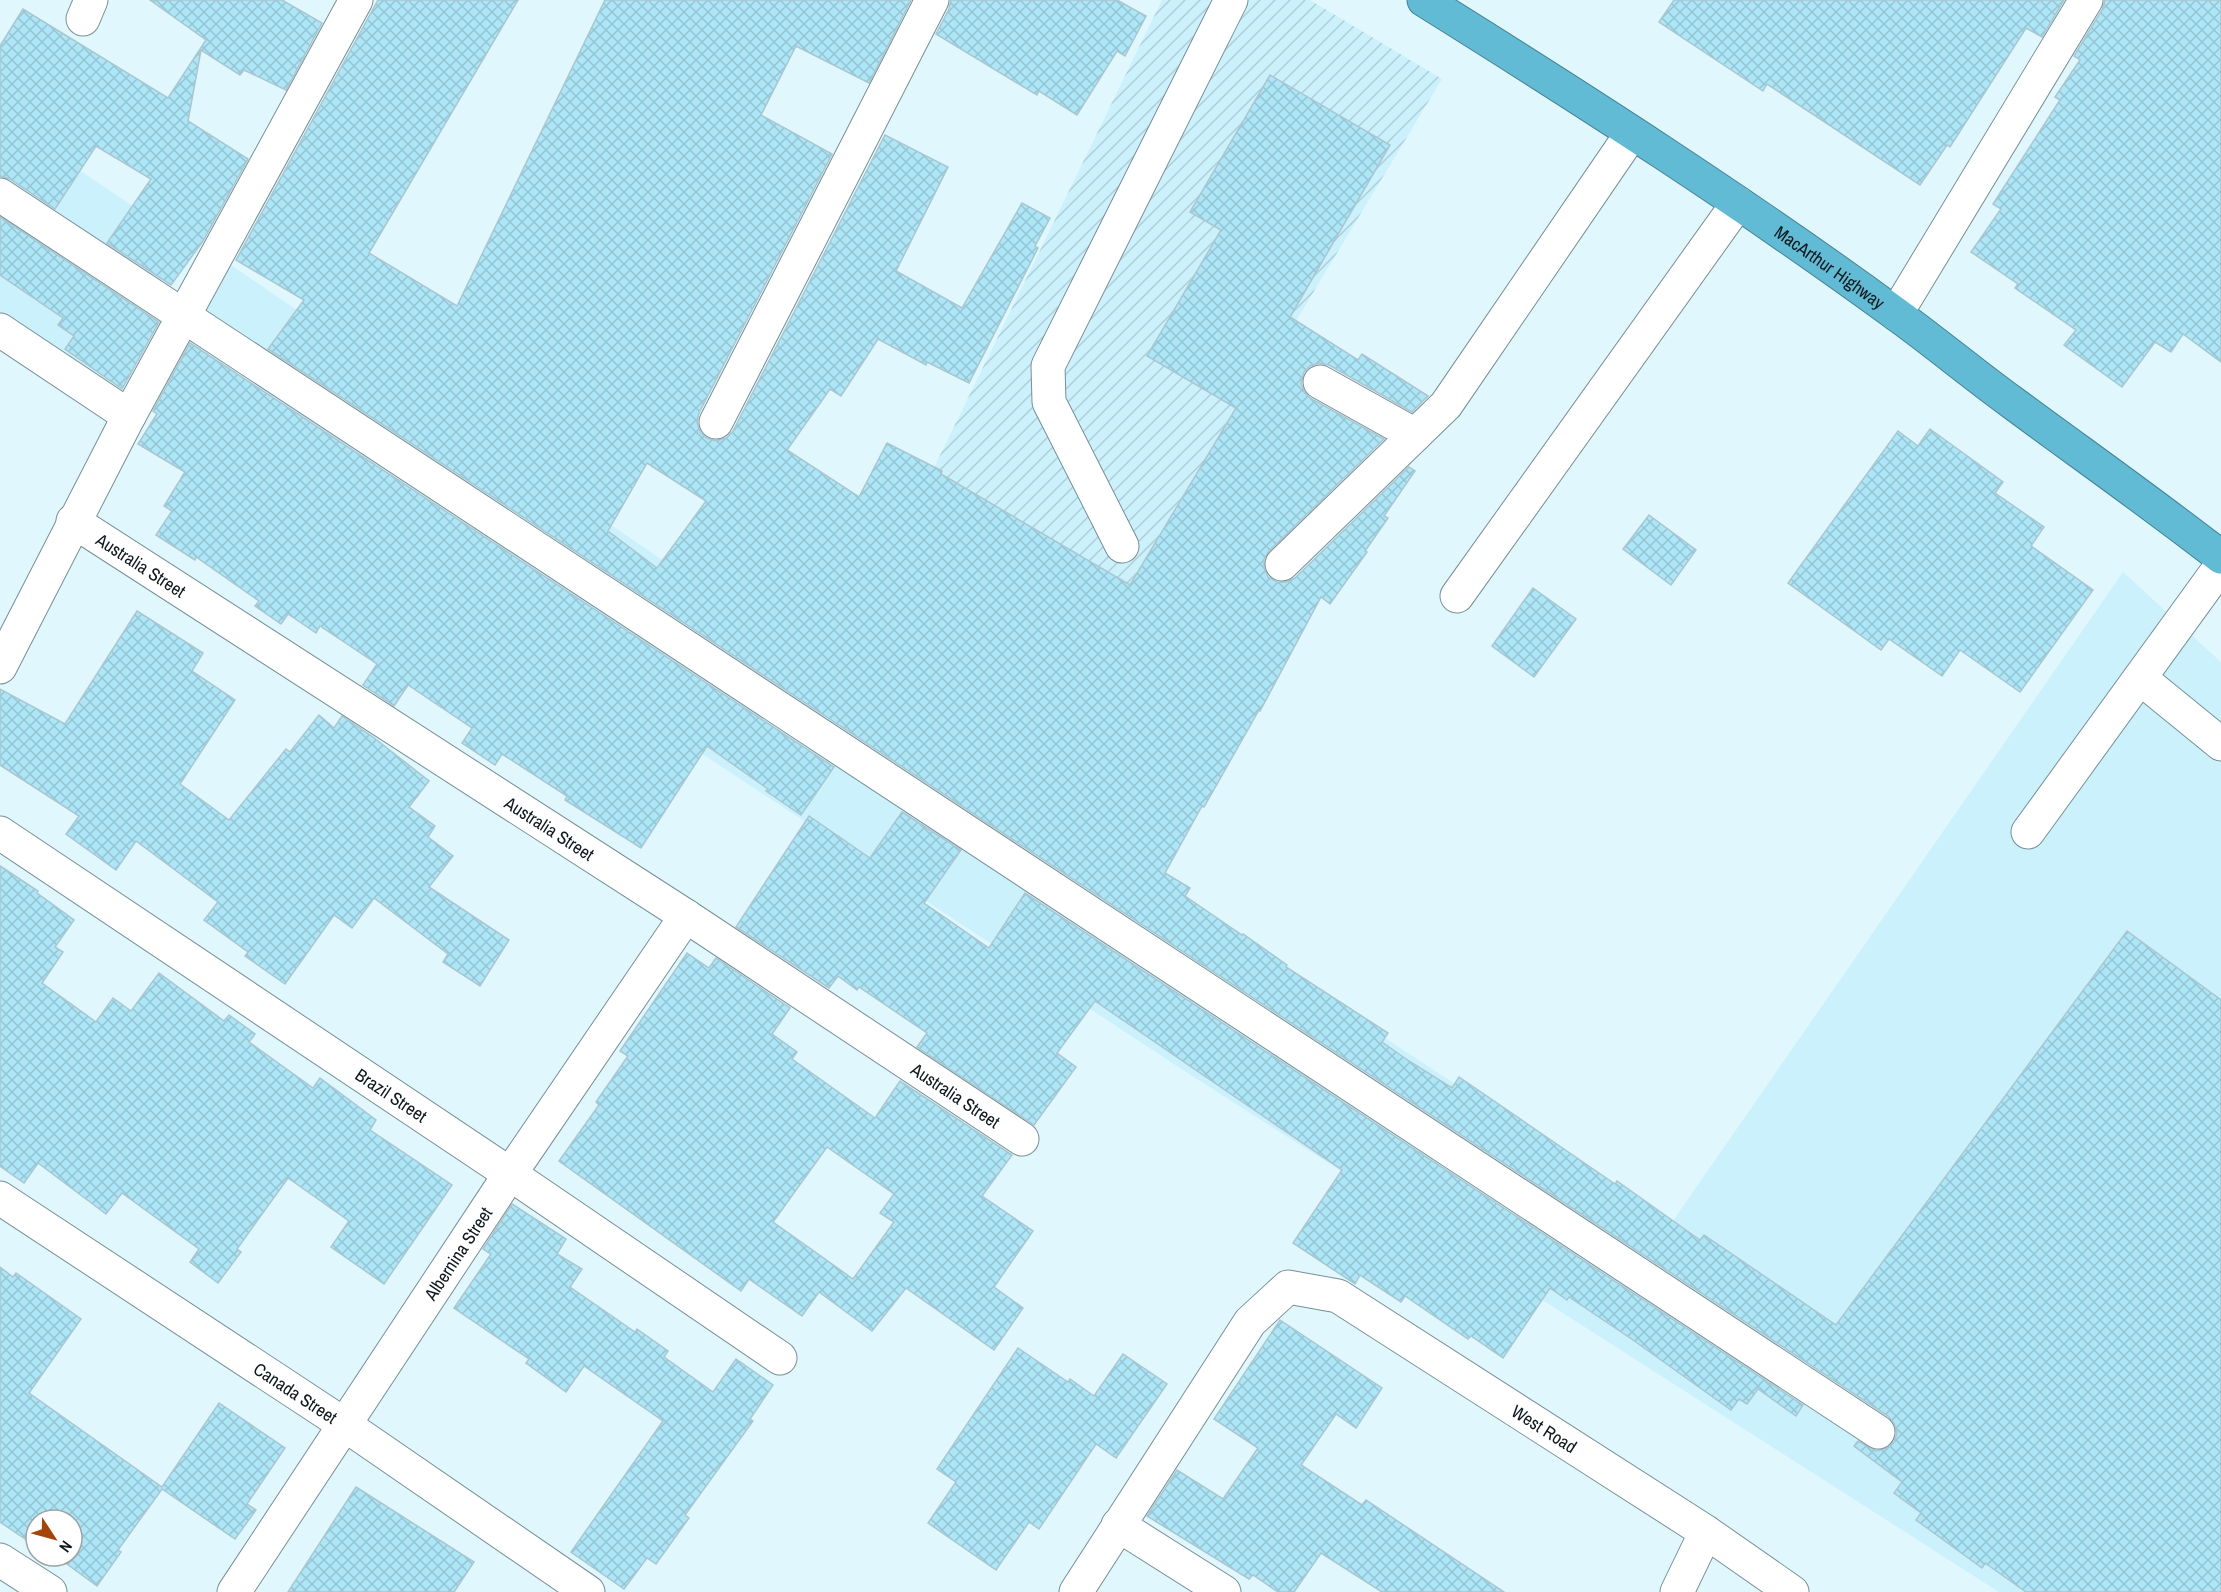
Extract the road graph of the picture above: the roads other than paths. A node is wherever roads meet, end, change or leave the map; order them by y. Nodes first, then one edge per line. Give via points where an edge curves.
1 (356, 0) edge
2 (932, 0) edge
3 (1231, 0) edge
4 (1424, 0) edge
5 (2086, 0) edge
6 (1632, 133) junction
7 (0, 195) edge
8 (1738, 203) junction
9 (1896, 314) junction
10 (184, 316) junction
11 (0, 330) edge
12 (1320, 382) dead end
13 (129, 416) junction
14 (716, 422) dead end
15 (1415, 435) junction
16 (73, 521) junction
17 (1122, 546) dead end
18 (2221, 557) edge
19 (1282, 564) dead end
20 (2221, 566) edge
21 (1457, 596) dead end
22 (0, 668) edge
23 (2140, 678) junction
24 (2221, 744) edge
25 (2028, 832) dead end
26 (0, 833) edge
27 (686, 916) junction
28 (1022, 1139) dead end
29 (510, 1174) junction
30 (0, 1198) edge
31 (780, 1358) dead end
32 (345, 1425) junction
33 (1878, 1432) dead end
34 (1118, 1525) junction
35 (1706, 1532) junction
36 (0, 1560) edge
37 (50, 1592) edge
38 (234, 1592) edge
39 (588, 1592) edge
40 (1076, 1592) edge
41 (1224, 1592) edge
42 (1677, 1592) edge
43 (1792, 1592) edge

1 - 10 street
2 - 14 street
3 - 17 street via 1048,366 1049,402
4 - 6 highway, MacArthur Highway
5 - 9 street
6 - 8 highway, MacArthur Highway
6 - 15 street via 1446,405
7 - 10 street
8 - 9 highway, MacArthur Highway
8 - 21 street
9 - 18 highway, MacArthur Highway
10 - 13 street
10 - 33 street
11 - 13 street
12 - 15 street
13 - 16 street
15 - 19 street
16 - 22 street
16 - 27 street, Australia Street
20 - 23 street
23 - 24 street
23 - 25 street
26 - 29 street, Brazil Street
27 - 28 street, Australia Street
27 - 29 street, Albernina Street
29 - 31 street, Brazil Street
29 - 32 street, Albernina Street
30 - 32 street, Canada Street
32 - 38 street, Albernina Street
32 - 39 street, Canada Street
34 - 35 street, West Road via 1250,1322 1288,1287 1338,1296
34 - 40 street
34 - 41 street
35 - 42 street
35 - 43 street, West Road
36 - 37 street

